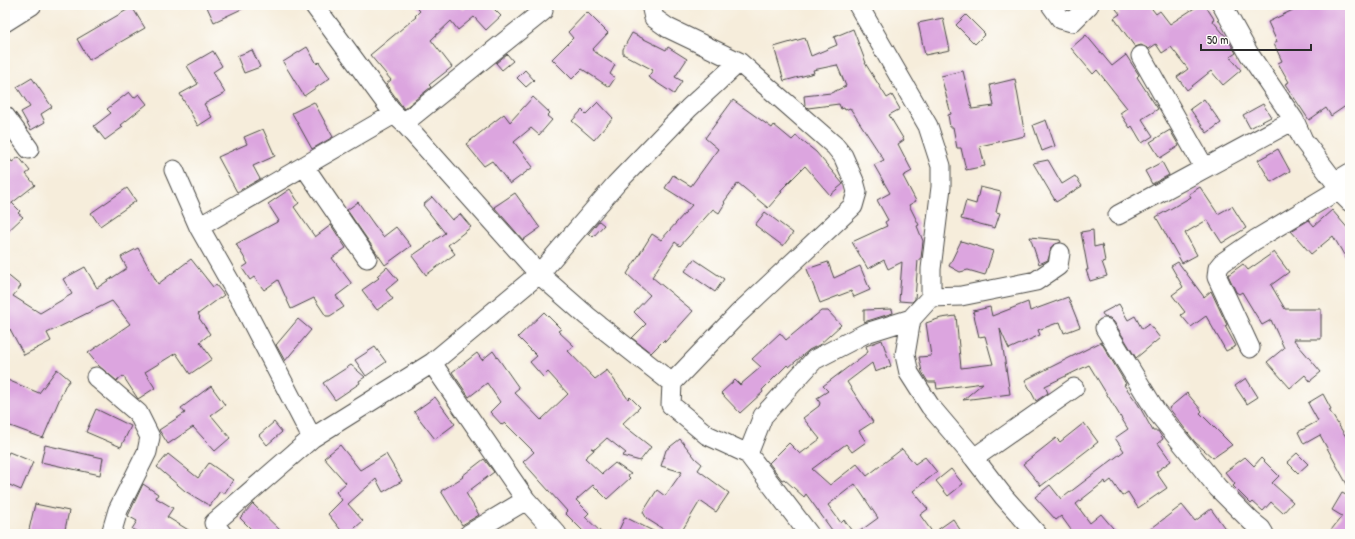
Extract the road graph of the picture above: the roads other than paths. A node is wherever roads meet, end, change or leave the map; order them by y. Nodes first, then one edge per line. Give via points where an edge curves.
1 (32, 5) edge
2 (314, 5) edge
3 (651, 5) edge
4 (858, 5) edge
5 (1051, 5) edge
6 (1089, 5) edge
7 (1222, 5) edge
8 (543, 11) dead end
9 (5, 22) edge
10 (1141, 56) dead end
11 (739, 62) junction
12 (5, 116) edge
13 (399, 119) junction
14 (1294, 120) junction
15 (29, 149) dead end
16 (304, 166) junction
17 (1204, 167) junction
18 (174, 170) dead end
19 (1343, 187) edge
20 (1118, 215) dead end
21 (199, 227) junction
22 (1060, 253) dead end
23 (368, 258) dead end
24 (539, 274) junction
25 (931, 297) junction
26 (911, 319) junction
27 (1105, 328) dead end
28 (1250, 348) dead end
29 (432, 363) junction
30 (96, 378) dead end
31 (672, 383) junction
32 (1074, 388) dead end
33 (312, 438) junction
34 (748, 454) junction
35 (974, 458) junction
36 (526, 500) junction
37 (111, 534) edge
38 (222, 534) edge
39 (469, 534) edge
40 (558, 534) edge
41 (809, 534) edge
42 (1037, 534) edge
43 (1264, 534) edge

1 - 9 street
2 - 13 street
3 - 11 street via 654,18 668,28
4 - 25 street via 928,126 941,166 942,187 931,269
5 - 6 street via 1061,19 1072,22
7 - 14 street via 1248,54
8 - 13 street
10 - 17 street
11 - 24 street via 647,151
11 - 31 street via 835,146 849,167 857,192 853,206 738,314
12 - 15 street
13 - 16 street
13 - 24 street
14 - 17 street
14 - 19 street via 1303,140
16 - 21 street
16 - 23 street
17 - 20 street
18 - 21 street
19 - 28 street via 1255,240 1218,268 1217,277
21 - 33 street via 241,301
22 - 25 street via 1058,266 1036,281 961,296
24 - 29 street
24 - 31 street via 587,316
25 - 26 street
26 - 34 street via 866,333 814,360 763,416
26 - 35 street via 905,355 909,373 930,406
27 - 43 street via 1156,411 1218,488
29 - 33 street
29 - 36 street
30 - 37 street via 138,413 150,437 147,452 118,510
31 - 34 street via 671,405 707,435
32 - 35 street
33 - 38 street via 214,523
34 - 41 street
35 - 42 street
36 - 39 street
36 - 40 street

